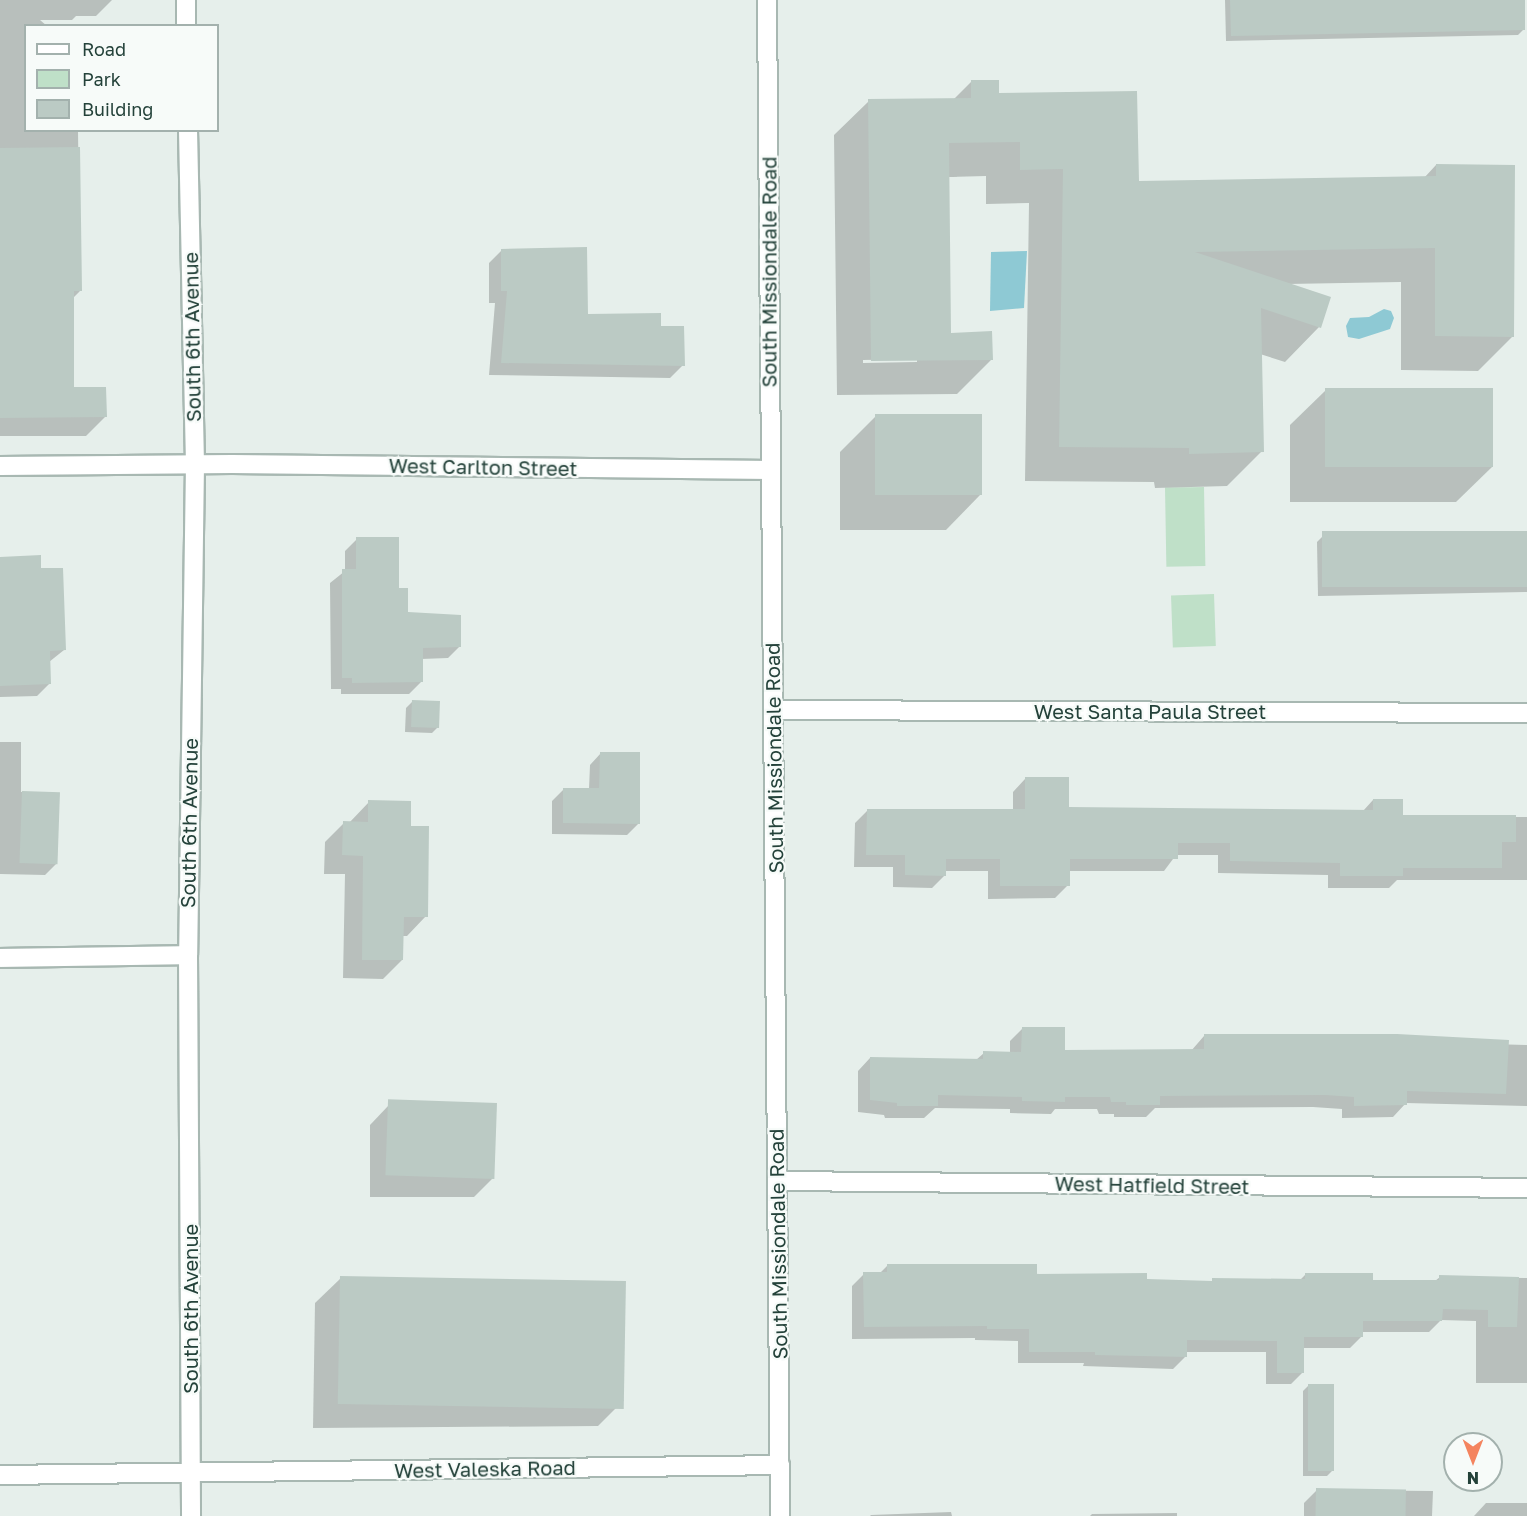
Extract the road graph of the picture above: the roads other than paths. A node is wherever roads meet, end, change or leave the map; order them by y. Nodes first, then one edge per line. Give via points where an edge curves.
1 (186, 0) edge
2 (766, 0) edge
3 (186, 24) edge
4 (188, 132) edge
5 (195, 464) junction
6 (0, 465) edge
7 (771, 470) junction
8 (773, 710) junction
9 (1527, 712) edge
10 (188, 955) junction
11 (0, 958) edge
12 (777, 1181) junction
13 (1527, 1188) edge
14 (780, 1465) junction
15 (191, 1473) junction
16 (0, 1475) edge
17 (191, 1516) edge
18 (780, 1516) edge

1 - 3 street
2 - 7 street, South Missiondale Road
4 - 5 street, South 6th Avenue
5 - 6 street, West Carlton Street
5 - 7 street, West Carlton Street
5 - 10 street, South 6th Avenue
7 - 8 street, South Missiondale Road
8 - 9 street, West Santa Paula Street
8 - 12 street, South Missiondale Road
10 - 11 street
10 - 15 street, South 6th Avenue
12 - 13 street, West Hatfield Street
12 - 14 street, South Missiondale Road
14 - 15 street, West Valeska Road
14 - 18 street, South Missiondale Road
15 - 16 street, West Valeska Road
15 - 17 street, South 6th Avenue

